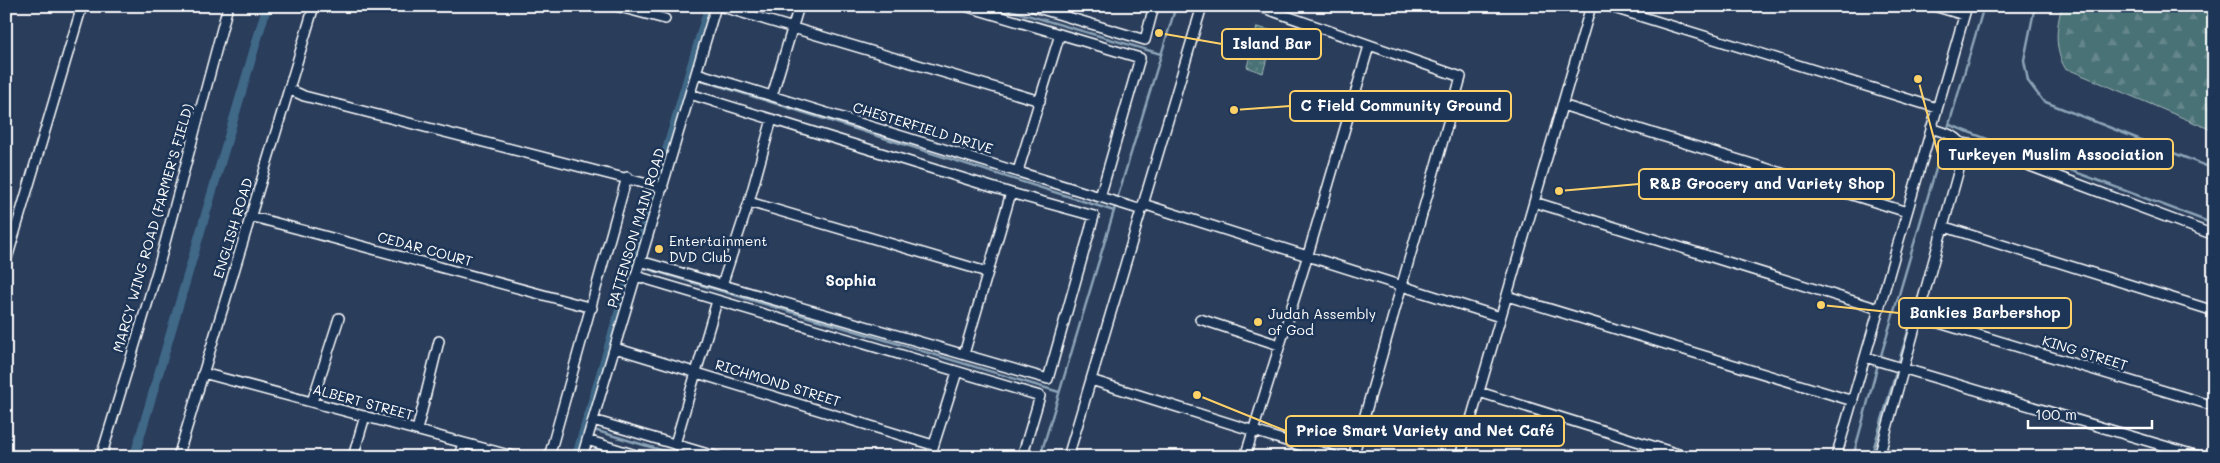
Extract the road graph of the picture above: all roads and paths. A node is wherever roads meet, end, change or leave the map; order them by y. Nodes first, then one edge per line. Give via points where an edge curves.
1 (82, 6) edge
2 (228, 6) edge
3 (314, 6) edge
4 (616, 6) edge
5 (717, 6) edge
6 (799, 6) edge
7 (965, 6) edge
8 (1031, 6) edge
9 (1154, 6) edge
10 (1202, 6) edge
11 (1258, 6) edge
12 (1591, 6) edge
13 (1607, 6) edge
14 (1934, 6) edge
15 (1058, 10) edge
16 (1965, 11) edge
17 (665, 19) dead end
18 (792, 28) junction
19 (1060, 34) junction
20 (1368, 46) junction
21 (697, 72) junction
22 (289, 90) junction
23 (690, 94) junction
24 (772, 96) junction
25 (1040, 101) junction
26 (1562, 105) junction
27 (1937, 108) junction
28 (772, 119) junction
29 (1931, 128) junction
30 (1962, 143) junction
31 (1018, 171) junction
32 (627, 177) junction
33 (660, 187) junction
34 (1011, 193) junction
35 (1100, 197) junction
36 (749, 202) junction
37 (1534, 202) junction
38 (1142, 207) junction
39 (1907, 212) junction
40 (250, 216) junction
41 (1945, 227) junction
42 (2214, 235) edge
43 (1307, 258) junction
44 (640, 261) junction
45 (6, 262) edge
46 (987, 272) junction
47 (636, 276) junction
48 (722, 285) junction
49 (1401, 287) junction
50 (1507, 296) junction
51 (718, 301) junction
52 (592, 308) junction
53 (1879, 308) junction
54 (2214, 311) edge
55 (1500, 317) junction
56 (1920, 317) junction
57 (339, 318) dead end
58 (1200, 319) dead end
59 (440, 341) dead end
60 (1279, 345) junction
61 (614, 348) junction
62 (964, 354) junction
63 (1865, 357) junction
64 (1904, 369) junction
65 (957, 372) junction
66 (203, 373) junction
67 (697, 373) junction
68 (1091, 380) junction
69 (1479, 392) junction
70 (1853, 401) junction
71 (312, 402) junction
72 (2214, 406) edge
73 (365, 416) junction
74 (593, 420) junction
75 (417, 430) junction
76 (1253, 430) junction
77 (587, 440) junction
78 (463, 443) junction
79 (675, 444) junction
80 (933, 445) junction
81 (1880, 454) edge
82 (2198, 456) edge
83 (101, 457) edge
84 (178, 457) edge
85 (352, 457) edge
86 (459, 457) edge
87 (516, 457) edge
88 (549, 457) edge
89 (582, 457) edge
90 (642, 457) edge
91 (718, 457) edge
92 (930, 457) edge
93 (1022, 457) edge
94 (1068, 457) edge
95 (1245, 457) edge
96 (1337, 457) edge
97 (1352, 457) edge
98 (1460, 457) edge
99 (1688, 457) edge
100 (1836, 457) edge
101 (1898, 457) edge

1 - 45 street
2 - 83 street, MARCY WING ROAD (FARMER'S FIELD) via 159,265
3 - 22 street, ENGLISH ROAD
4 - 17 street
5 - 18 street
5 - 21 street, PATTENSON MAIN ROAD
6 - 18 street
7 - 19 street
8 - 15 street
9 - 15 street via 1145,40
10 - 38 street
11 - 20 street
12 - 26 street
13 - 27 street
14 - 16 street
16 - 27 street
18 - 24 street
18 - 25 street
19 - 25 street
19 - 35 street via 1140,58
20 - 43 street
20 - 49 street via 1461,77
21 - 23 street, PATTENSON MAIN ROAD
21 - 24 street, CHESTERFIELD DRIVE
22 - 32 street
22 - 40 street, ENGLISH ROAD
23 - 28 street
23 - 33 street, PATTENSON MAIN ROAD
24 - 31 street, CHESTERFIELD DRIVE
25 - 31 street
26 - 37 street
26 - 39 street
27 - 29 street
28 - 34 street
28 - 36 street
29 - 30 street
29 - 39 street
30 - 41 street via 1963,155
30 - 42 street
31 - 35 street, CHESTERFIELD DRIVE
32 - 33 street
32 - 52 street
33 - 44 street, PATTENSON MAIN ROAD
34 - 46 street
34 - 62 street via 1094,216 1048,379
35 - 38 street, CHESTERFIELD DRIVE
36 - 46 street
36 - 48 street
37 - 50 street
37 - 53 street
38 - 43 street, CHESTERFIELD DRIVE
38 - 68 street
39 - 53 street
40 - 52 street, CEDAR COURT
40 - 66 street, ENGLISH ROAD
41 - 54 street
41 - 56 street
43 - 49 street, CHESTERFIELD DRIVE
43 - 60 street
44 - 47 street, PATTENSON MAIN ROAD
44 - 48 street
46 - 62 street
47 - 51 street
47 - 61 street, PATTENSON MAIN ROAD
48 - 62 street
49 - 55 street, CHESTERFIELD DRIVE
49 - 97 street
50 - 55 street
50 - 70 street
51 - 65 street
51 - 67 street
52 - 88 street
53 - 63 street
55 - 69 street
56 - 64 street
56 - 72 street, KING STREET
57 - 71 street
58 - 60 street
59 - 75 street
60 - 76 street
61 - 67 street, RICHMOND STREET
61 - 74 street, PATTENSON MAIN ROAD
63 - 64 street
63 - 70 street
64 - 81 street
64 - 82 street
65 - 80 street
65 - 93 street via 1040,396
66 - 71 street, ALBERT STREET
66 - 84 street, ENGLISH ROAD
67 - 79 street
67 - 80 street, RICHMOND STREET
68 - 76 street
68 - 94 street
69 - 98 street
69 - 99 street
70 - 100 street
71 - 73 street, ALBERT STREET
73 - 75 street, ALBERT STREET
73 - 85 street
74 - 77 street, PATTENSON MAIN ROAD
74 - 79 street
75 - 78 street, ALBERT STREET
76 - 95 street
76 - 96 street
77 - 89 street, PATTENSON MAIN ROAD
77 - 90 street
78 - 86 street
78 - 87 street, ALBERT STREET
79 - 91 street
80 - 92 street
81 - 101 street

